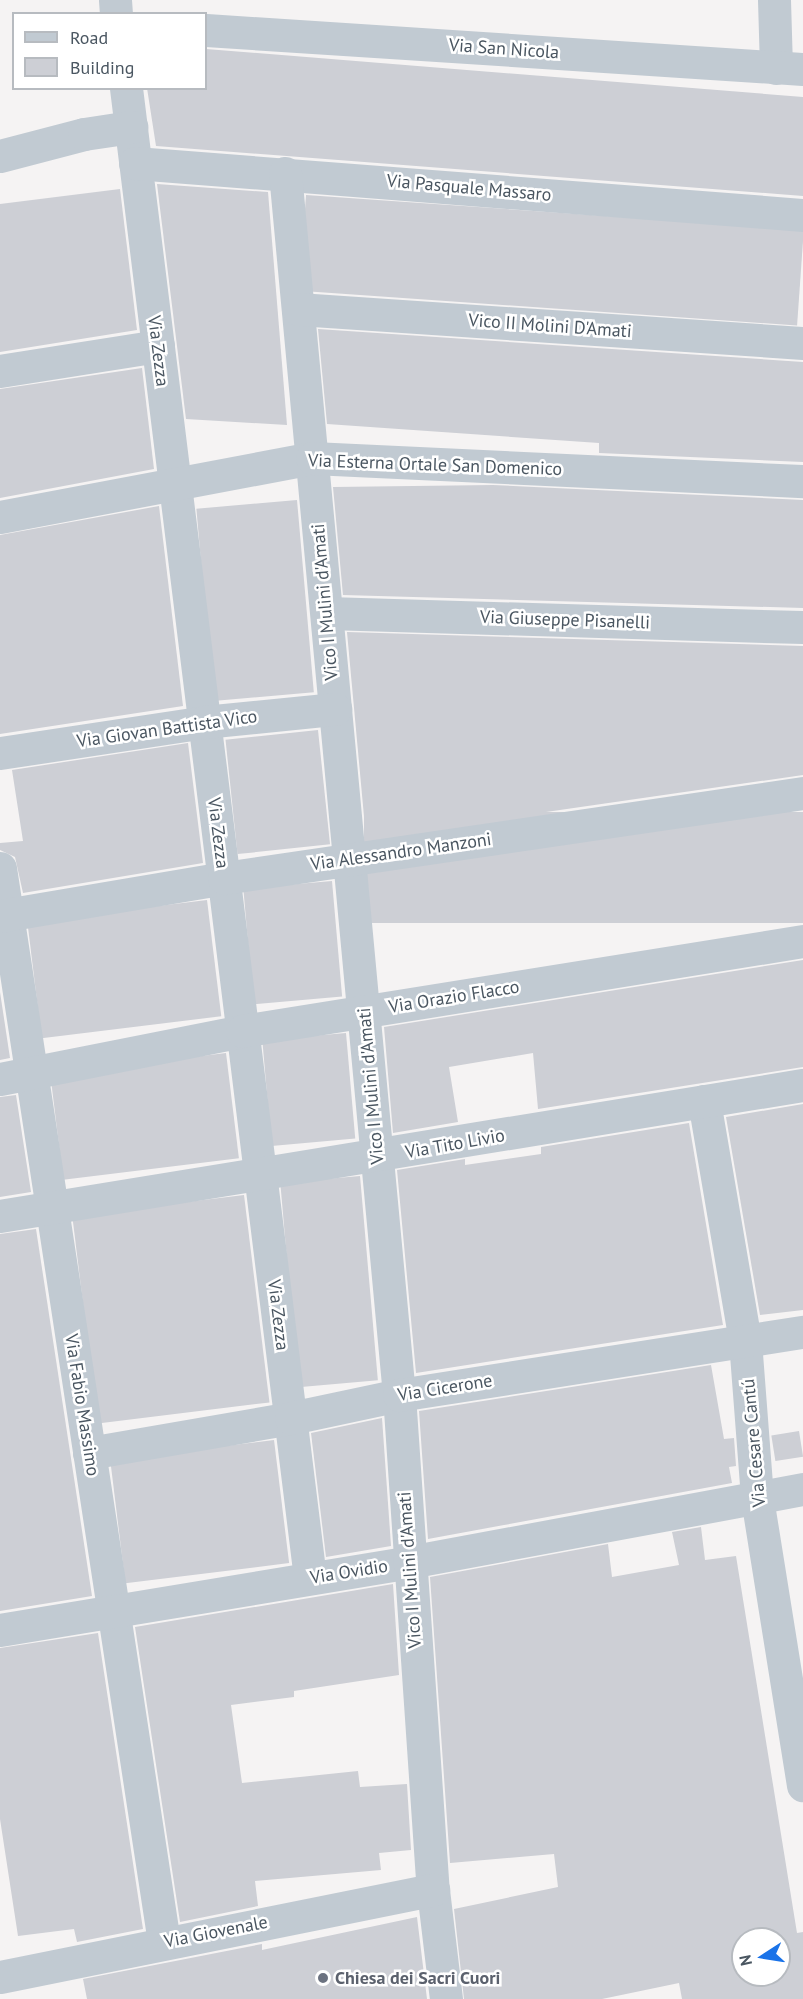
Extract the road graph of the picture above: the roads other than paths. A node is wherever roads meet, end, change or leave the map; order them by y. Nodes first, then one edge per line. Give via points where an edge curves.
1 (774, 0) edge
2 (207, 30) edge
3 (789, 69) edge
4 (126, 90) edge
5 (130, 127) junction
6 (0, 156) edge
7 (135, 163) junction
8 (285, 173) junction
9 (803, 215) edge
10 (298, 309) junction
11 (803, 343) edge
12 (158, 346) junction
13 (0, 371) edge
14 (312, 458) junction
15 (803, 481) edge
16 (175, 485) junction
17 (0, 518) edge
18 (327, 613) junction
19 (803, 627) edge
20 (335, 709) junction
21 (204, 722) junction
22 (0, 753) edge
23 (803, 793) edge
24 (350, 859) junction
25 (0, 868) edge
26 (224, 878) junction
27 (4, 915) edge
28 (803, 941) edge
29 (364, 1012) junction
30 (242, 1031) junction
31 (32, 1073) junction
32 (0, 1078) edge
33 (803, 1085) edge
34 (704, 1101) junction
35 (378, 1157) junction
36 (260, 1174) junction
37 (52, 1207) junction
38 (0, 1216) edge
39 (803, 1332) edge
40 (745, 1341) junction
41 (399, 1395) junction
42 (291, 1418) junction
43 (89, 1453) junction
44 (803, 1489) edge
45 (757, 1498) junction
46 (409, 1562) junction
47 (310, 1578) junction
48 (113, 1611) junction
49 (0, 1630) edge
50 (803, 1785) edge
51 (433, 1890) junction
52 (164, 1942) junction
53 (0, 1977) edge
54 (446, 1999) edge

1 - 3 street
2 - 3 street, Via San Nicola
4 - 5 street, Via Zezza
5 - 6 street via 84,134
5 - 7 street, Via Zezza
7 - 8 street, Via Pasquale Massaro
7 - 12 street, Via Zezza
8 - 9 street, Via Pasquale Massaro
8 - 10 street, Vico I Mulini d'Amati
10 - 11 street, Vico II Molini D'Amati
10 - 14 street, Vico I Mulini d'Amati
12 - 13 street
12 - 16 street, Via Zezza
14 - 15 street, Via Esterna Ortale San Domenico
14 - 16 street, Via Esterna Ortale San Domenico
14 - 18 street, Vico I Mulini d'Amati
16 - 17 street, Via Esterna Ortale San Domenico
16 - 21 street, Via Zezza
18 - 19 street, Via Giuseppe Pisanelli
18 - 20 street, Vico I Mulini d'Amati
20 - 21 street, Via Giovan Battista Vico
20 - 24 street, Vico I Mulini d'Amati
21 - 22 street, Via Giovan Battista Vico
21 - 26 street, Via Zezza
23 - 24 street, Via Alessandro Manzoni
24 - 26 street, Via Alessandro Manzoni
24 - 29 street, Vico I Mulini d'Amati
25 - 27 street, Via Fabio Massimo
26 - 27 street, Via Alessandro Manzoni
26 - 30 street, Via Zezza
27 - 31 street, Via Fabio Massimo
28 - 29 street, Via Orazio Flacco
29 - 30 street, Via Orazio Flacco
29 - 35 street, Vico I Mulini d'Amati
30 - 31 street, Via Orazio Flacco
30 - 36 street, Via Zezza
31 - 32 street, Via Orazio Flacco
31 - 37 street, Via Fabio Massimo
33 - 34 street, Via Tito Livio
34 - 35 street, Via Tito Livio
34 - 40 street, Via Cesare Cantú
35 - 36 street, Via Tito Livio
35 - 41 street, Vico I Mulini d'Amati
36 - 37 street, Via Tito Livio
36 - 42 street, Via Zezza
37 - 38 street, Via Tito Livio
37 - 43 street, Via Fabio Massimo
39 - 40 street, Via Cicerone
40 - 41 street, Via Cicerone
40 - 45 street, Via Cesare Cantú
41 - 42 street, Via Cicerone
41 - 46 street, Vico I Mulini d'Amati
42 - 43 street, Via Cicerone
42 - 47 street, Via Zezza
43 - 48 street, Via Fabio Massimo
44 - 45 street, Via Ovidio
45 - 46 street, Via Ovidio
45 - 50 street, Via Cesare Cantú
46 - 47 street, Via Ovidio
46 - 51 street, Vico I Mulini d'Amati
47 - 48 street, Via Ovidio
48 - 49 street, Via Ovidio
48 - 52 street, Via Fabio Massimo
51 - 52 street, Via Giovenale
51 - 54 street, Vico I Mulini d'Amati
52 - 53 street, Via Giovenale

